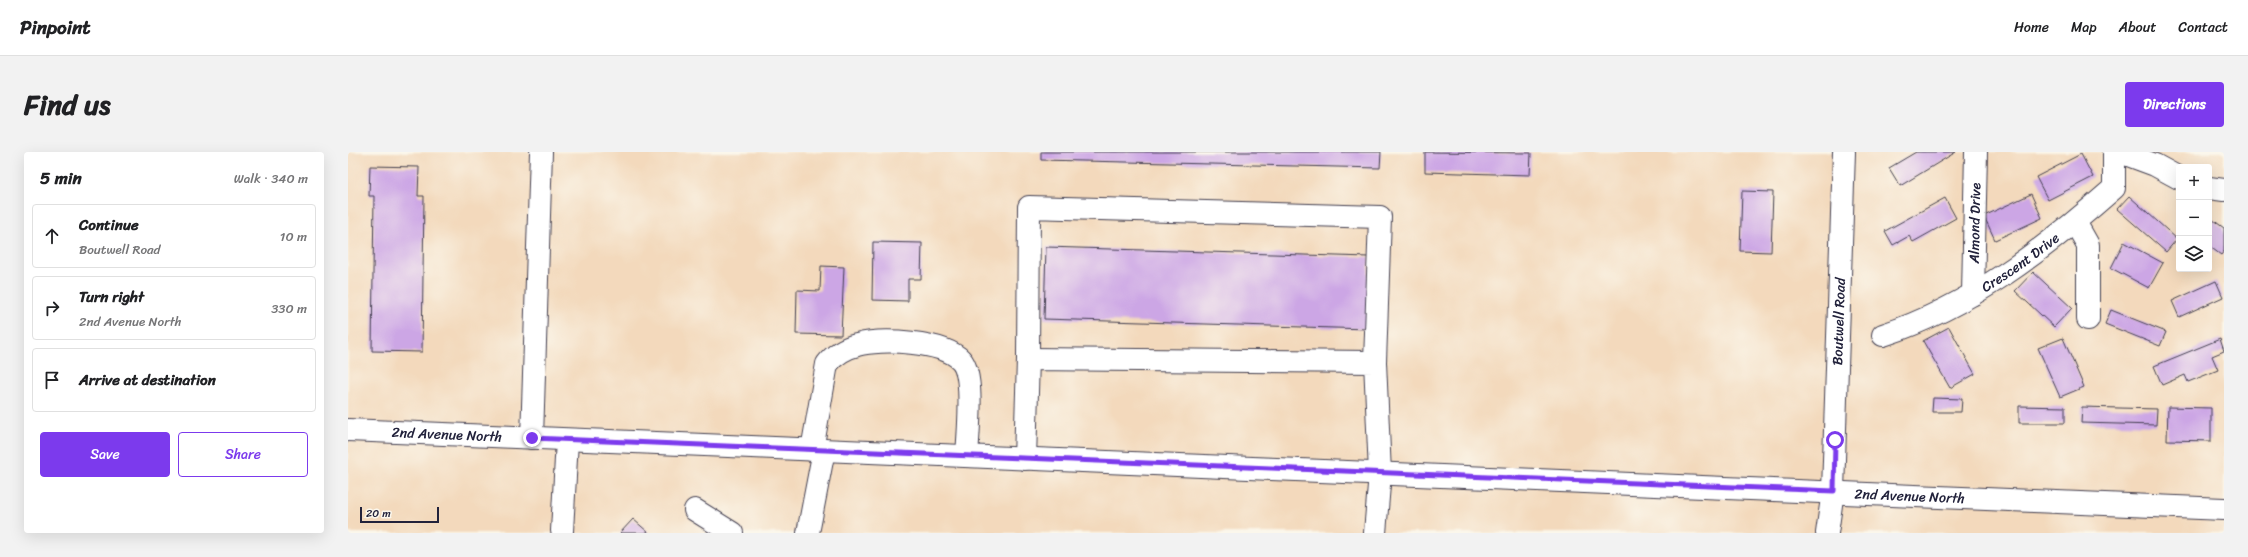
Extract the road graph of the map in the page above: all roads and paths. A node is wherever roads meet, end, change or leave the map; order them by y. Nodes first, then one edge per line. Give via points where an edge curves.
1 (541, 152) edge
2 (1844, 152) edge
3 (1976, 152) edge
4 (2114, 152) edge
5 (2120, 152) edge
6 (2176, 176) edge
7 (2212, 188) edge
8 (2224, 190) edge
9 (2075, 222) junction
10 (1973, 294) junction
11 (2088, 319) dead end
12 (1883, 335) dead end
13 (1028, 359) junction
14 (1375, 362) junction
15 (348, 430) edge
16 (532, 438) junction
17 (567, 440) junction
18 (818, 450) junction
19 (967, 456) junction
20 (1025, 458) junction
21 (1380, 473) junction
22 (1834, 491) junction
23 (2224, 509) edge
24 (695, 510) dead end
25 (562, 531) dead end
26 (732, 533) edge
27 (808, 533) edge
28 (1375, 533) edge
29 (1827, 533) edge

1 - 16 street
2 - 22 street, Boutwell Road
3 - 10 street, Almond Drive
4 - 9 street, Crescent Drive via 2114,188
5 - 6 street via 2155,165
7 - 8 street
9 - 10 street, Crescent Drive via 2014,268
9 - 11 street via 2088,246
10 - 12 street, Crescent Drive via 1909,327
13 - 14 street
13 - 14 street via 1029,207 1380,216
13 - 20 street
14 - 21 street
15 - 16 street, 2nd Avenue North
16 - 17 street, 2nd Avenue North
17 - 18 street, 2nd Avenue North
17 - 25 street
18 - 19 street, 2nd Avenue North
18 - 19 street via 827,364 834,356 858,344 893,342 940,348 961,360 968,376
18 - 27 street
19 - 20 street, 2nd Avenue North
20 - 21 street, 2nd Avenue North
21 - 22 street, 2nd Avenue North
21 - 28 street
22 - 23 street, 2nd Avenue North
22 - 29 street, Boutwell Road
24 - 26 street

